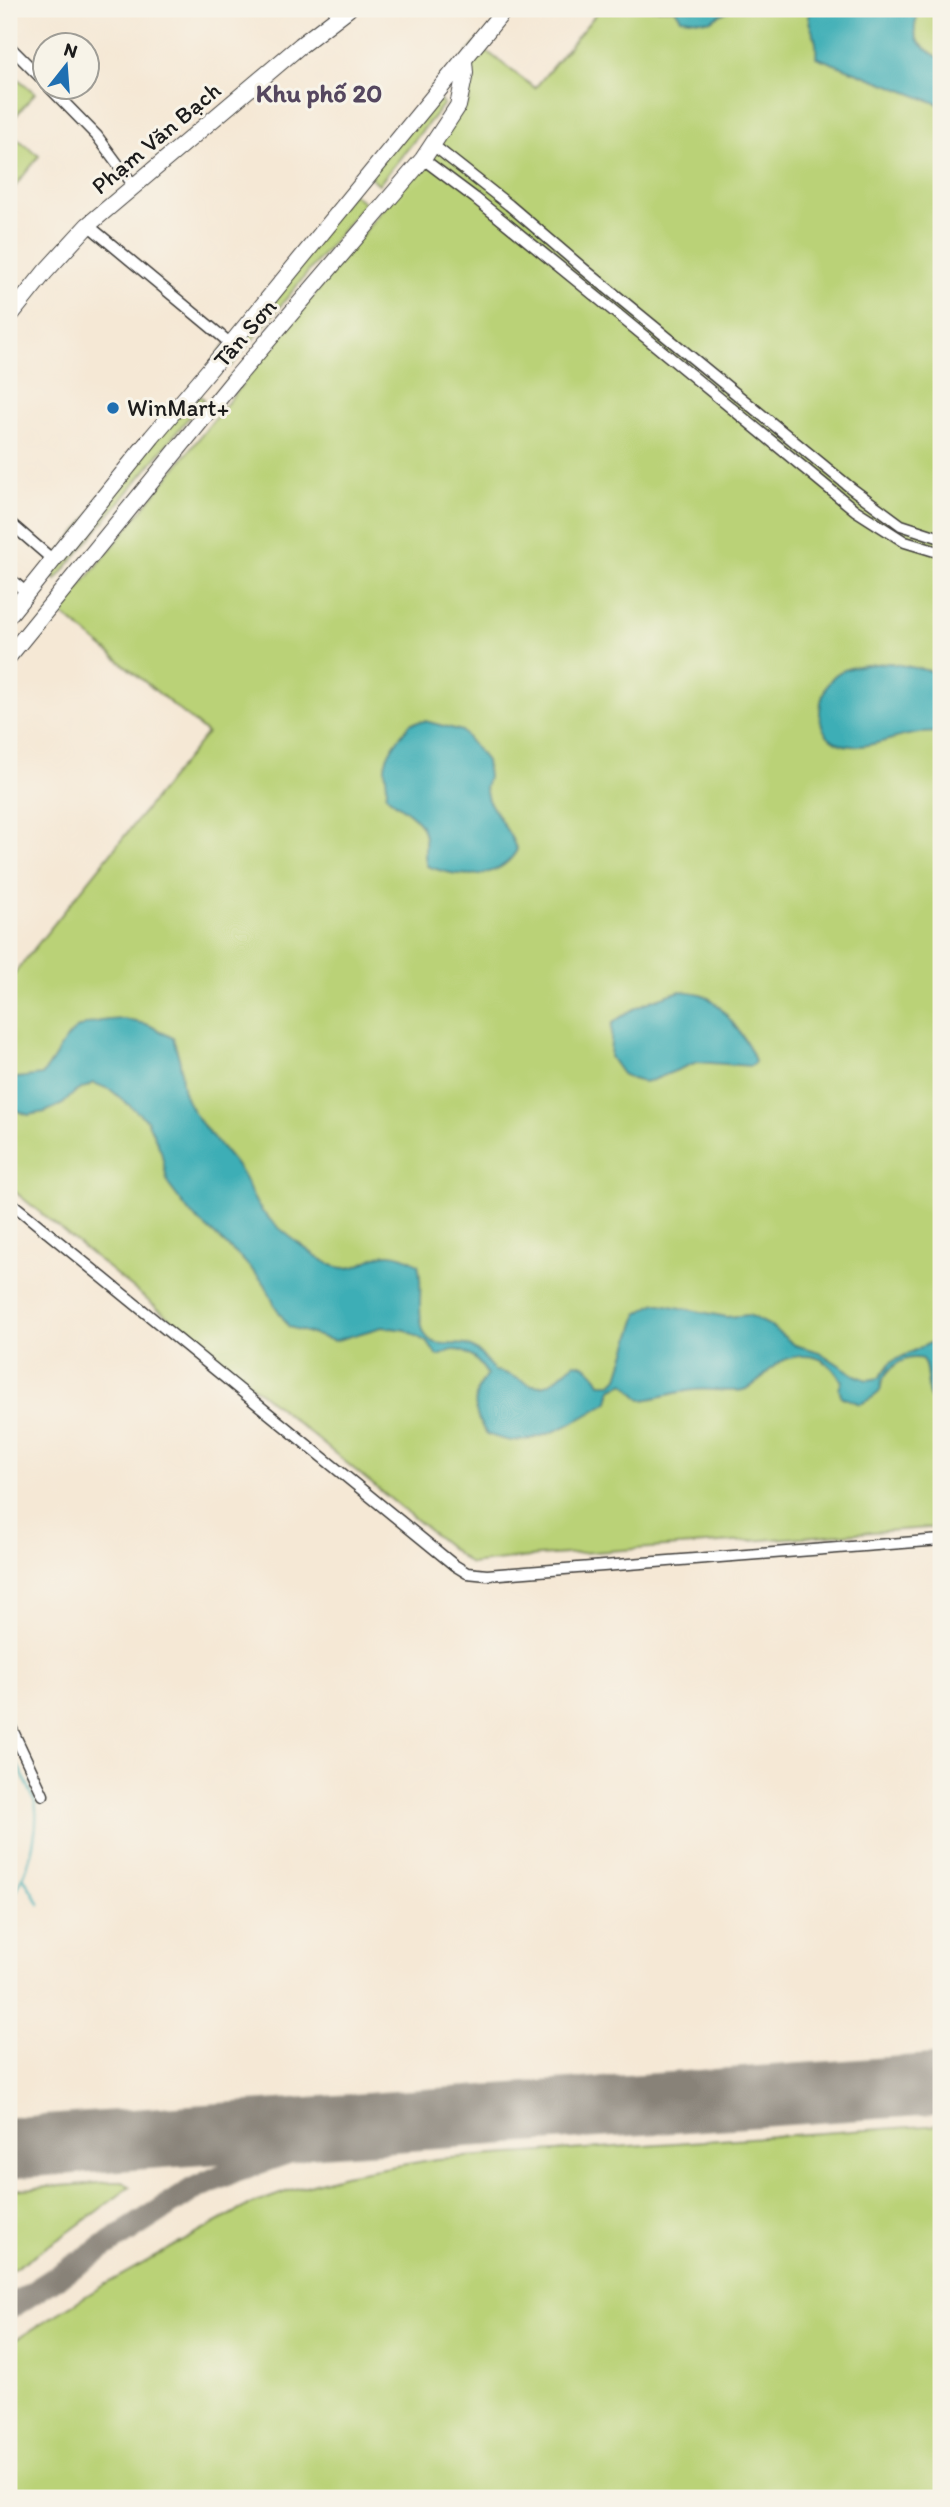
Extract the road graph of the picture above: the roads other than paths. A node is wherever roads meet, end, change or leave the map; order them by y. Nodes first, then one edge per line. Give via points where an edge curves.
1 (348, 9) edge
2 (505, 9) edge
3 (9, 46) edge
4 (464, 61) junction
5 (32, 69) edge
6 (432, 98) junction
7 (64, 102) edge
8 (453, 117) junction
9 (433, 145) junction
10 (423, 159) junction
11 (364, 180) junction
12 (134, 186) junction
13 (485, 186) junction
14 (475, 198) junction
15 (386, 201) junction
16 (88, 225) junction
17 (607, 289) junction
18 (599, 299) junction
19 (9, 317) edge
20 (231, 344) junction
21 (680, 347) junction
22 (672, 358) junction
23 (214, 364) junction
24 (235, 379) junction
25 (191, 390) junction
26 (739, 394) junction
27 (729, 404) junction
28 (213, 406) junction
29 (851, 488) junction
30 (841, 499) junction
31 (9, 522) edge
32 (925, 533) junction
33 (941, 538) edge
34 (920, 548) junction
35 (941, 553) edge
36 (53, 560) junction
37 (9, 578) edge
38 (40, 578) junction
39 (60, 594) junction
40 (18, 605) edge
41 (37, 621) junction
42 (9, 656) edge
43 (9, 1201) edge
44 (941, 1540) edge
45 (9, 1723) edge
46 (43, 1795) dead end

1 - 12 street, Phạm Văn Bạch
2 - 4 street, Tân Sơn
3 - 5 street
4 - 6 street, Tân Sơn
4 - 8 street, Tân Sơn
6 - 8 street via 449,96 456,104
6 - 11 street, Tân Sơn
7 - 12 street via 97,136
8 - 9 street, Tân Sơn
9 - 10 street, Tân Sơn
9 - 13 street
10 - 14 street
10 - 15 street, Tân Sơn
11 - 15 street via 365,195
11 - 20 street, Tân Sơn
12 - 16 street, Phạm Văn Bạch
13 - 14 street
13 - 17 street
14 - 18 street
15 - 24 street, Tân Sơn
16 - 19 street, Phạm Văn Bạch
16 - 20 street
17 - 18 street
17 - 21 street
18 - 22 street
20 - 23 street, Tân Sơn
21 - 22 street
21 - 26 street
22 - 27 street
23 - 24 street via 217,376
23 - 25 street, Tân Sơn
24 - 28 street, Tân Sơn
25 - 28 street via 209,390
25 - 36 street, Tân Sơn
26 - 27 street
26 - 29 street
27 - 30 street
28 - 39 street, Tân Sơn
29 - 30 street
29 - 32 street via 901,525
30 - 34 street via 888,533
31 - 36 street
32 - 33 street
32 - 34 street
34 - 35 street
36 - 38 street, Tân Sơn
37 - 40 street
38 - 39 street via 45,593
38 - 40 street, Tân Sơn
39 - 41 street, Tân Sơn
40 - 41 street via 33,605
41 - 42 street, Tân Sơn
43 - 44 street via 467,1573
45 - 46 street

